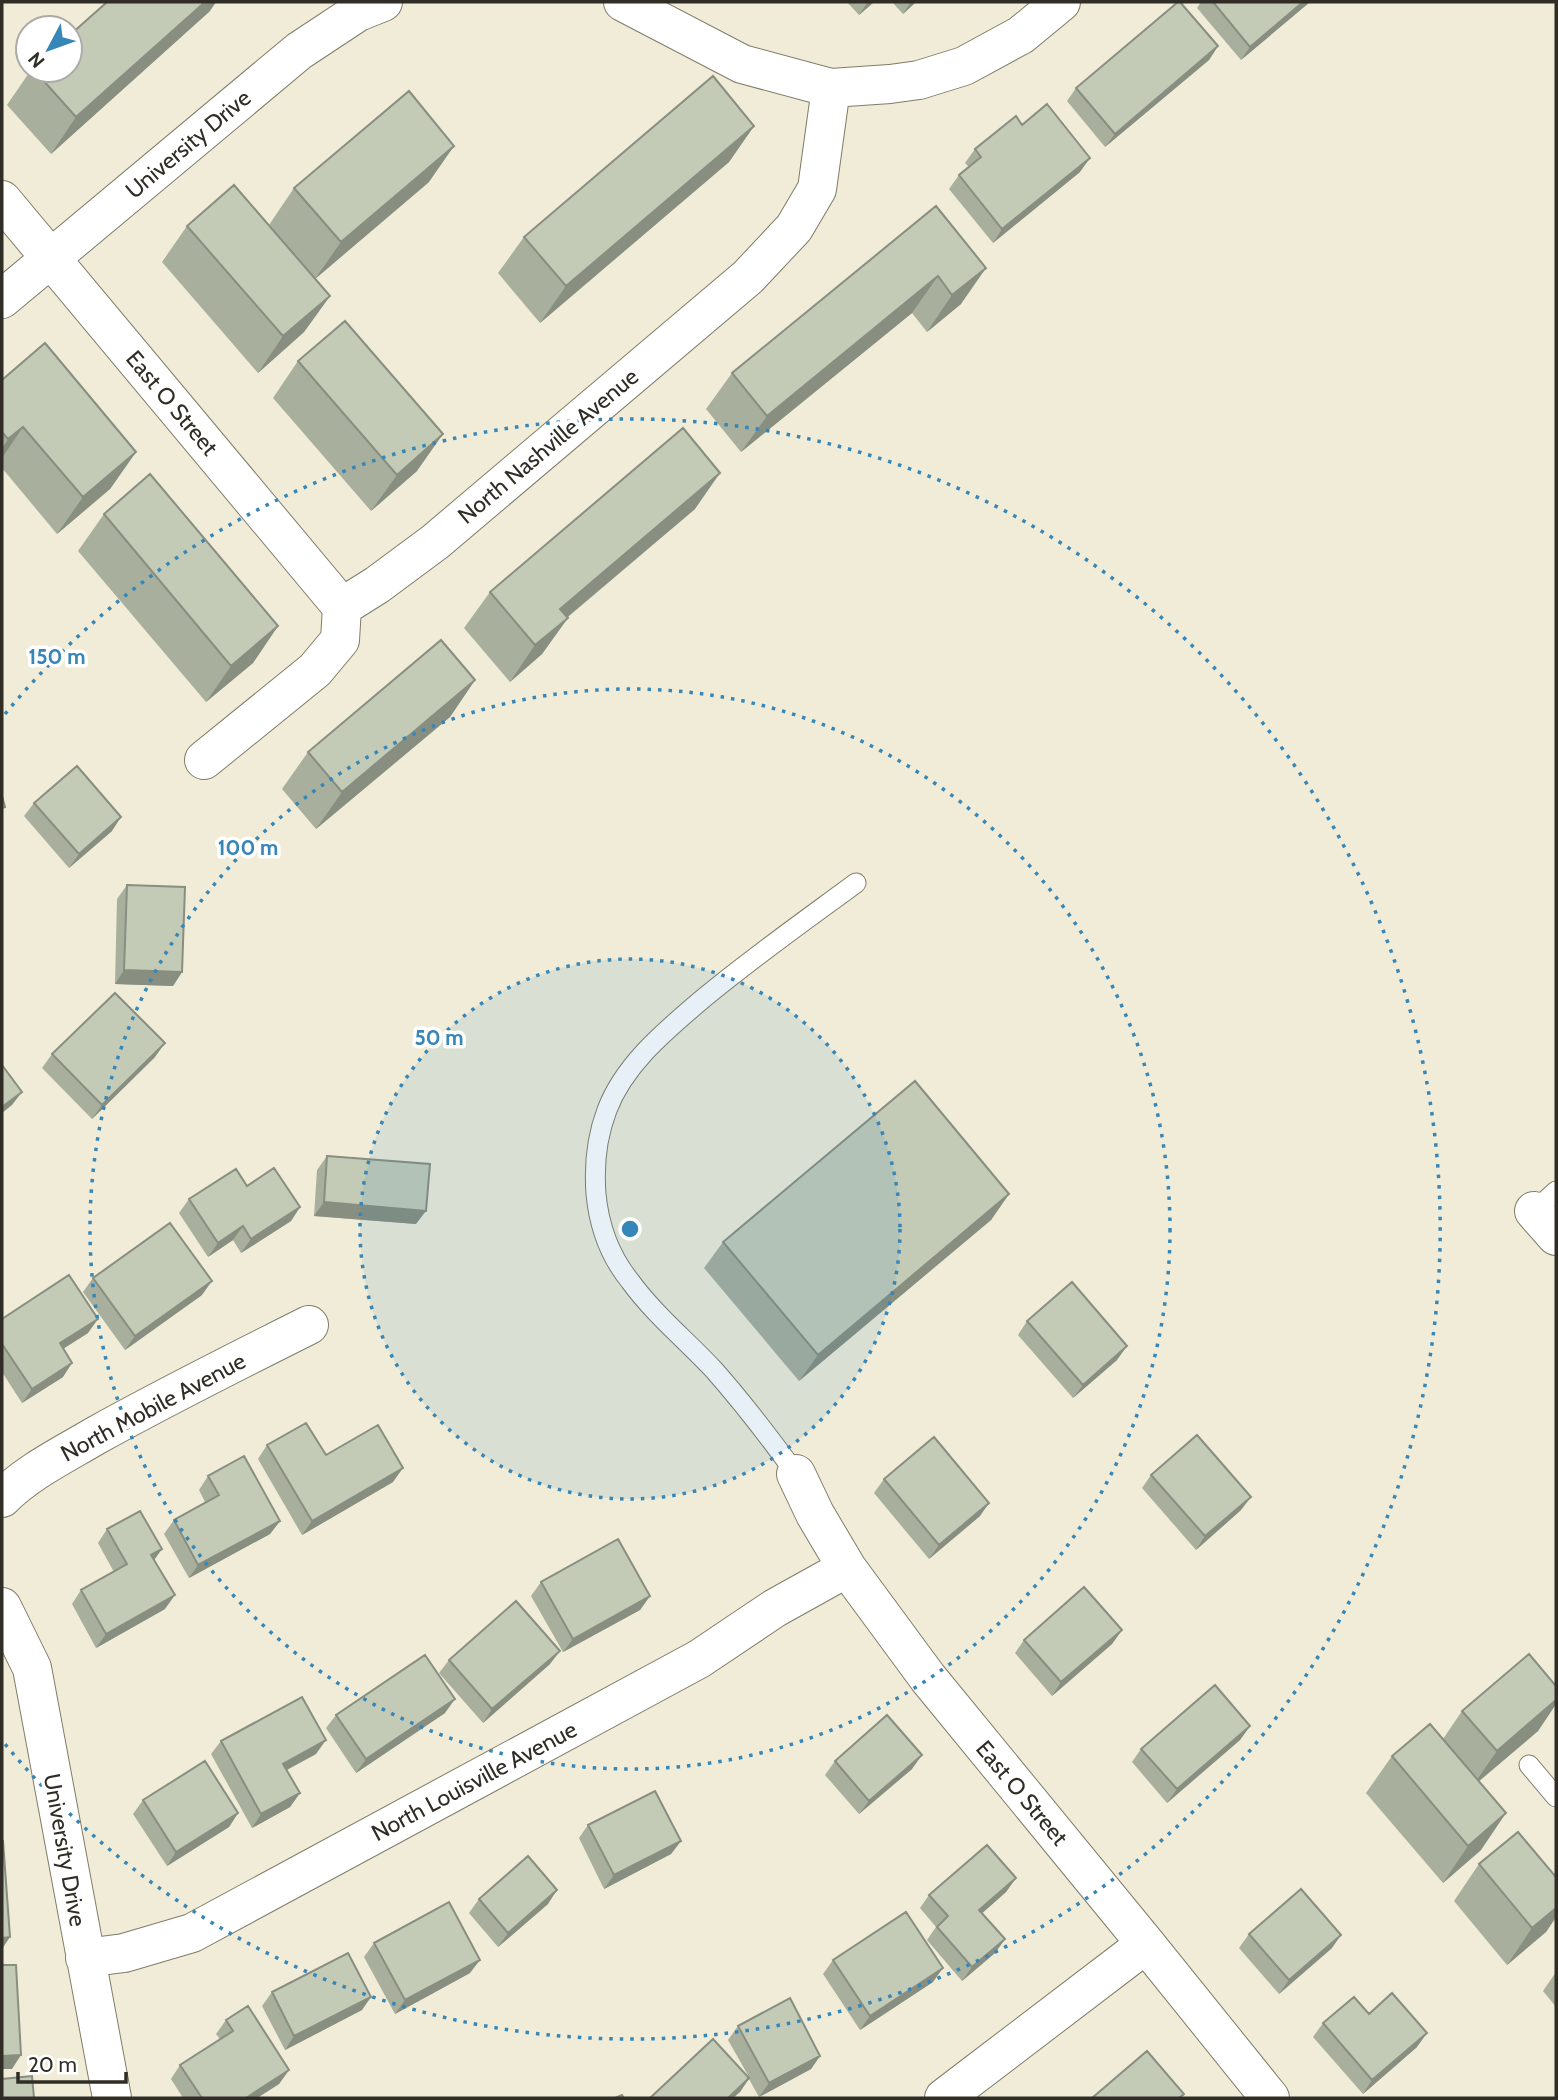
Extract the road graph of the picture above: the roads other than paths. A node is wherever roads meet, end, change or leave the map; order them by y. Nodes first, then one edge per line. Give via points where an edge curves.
1 (383, 2) edge
2 (624, 2) edge
3 (1061, 2) edge
4 (831, 88) junction
5 (2, 200) edge
6 (51, 257) junction
7 (2, 299) edge
8 (342, 607) junction
9 (204, 760) dead end
10 (856, 883) dead end
11 (309, 1325) dead end
12 (796, 1474) joint
13 (2, 1498) edge
14 (847, 1568) junction
15 (2, 1607) edge
16 (1529, 1765) edge
17 (1556, 1797) edge
18 (1146, 1944) junction
19 (85, 1958) junction
20 (112, 2098) edge
21 (944, 2098) edge
22 (1270, 2098) edge

1 - 6 street, University Drive via 358,12 299,51
2 - 4 street via 742,64
3 - 4 street via 1021,35 964,66 919,80
4 - 8 street, North Nashville Avenue via 817,189 794,228 748,276 435,542
5 - 6 street, East O Street
6 - 7 street, University Drive
6 - 8 street, East O Street
8 - 9 street via 340,640 315,670
10 - 12 lane via 752,959 651,1045 607,1110 596,1162 603,1234 629,1281 733,1392
11 - 13 street, North Mobile Avenue via 102,1433 42,1467
12 - 14 street, East O Street
14 - 18 street, East O Street via 928,1678
14 - 19 street, North Louisville Avenue via 775,1608 699,1659 192,1933 124,1953
15 - 19 street, University Drive via 32,1668
16 - 17 lane
18 - 21 street
18 - 22 street, East O Street
19 - 20 street, University Drive

